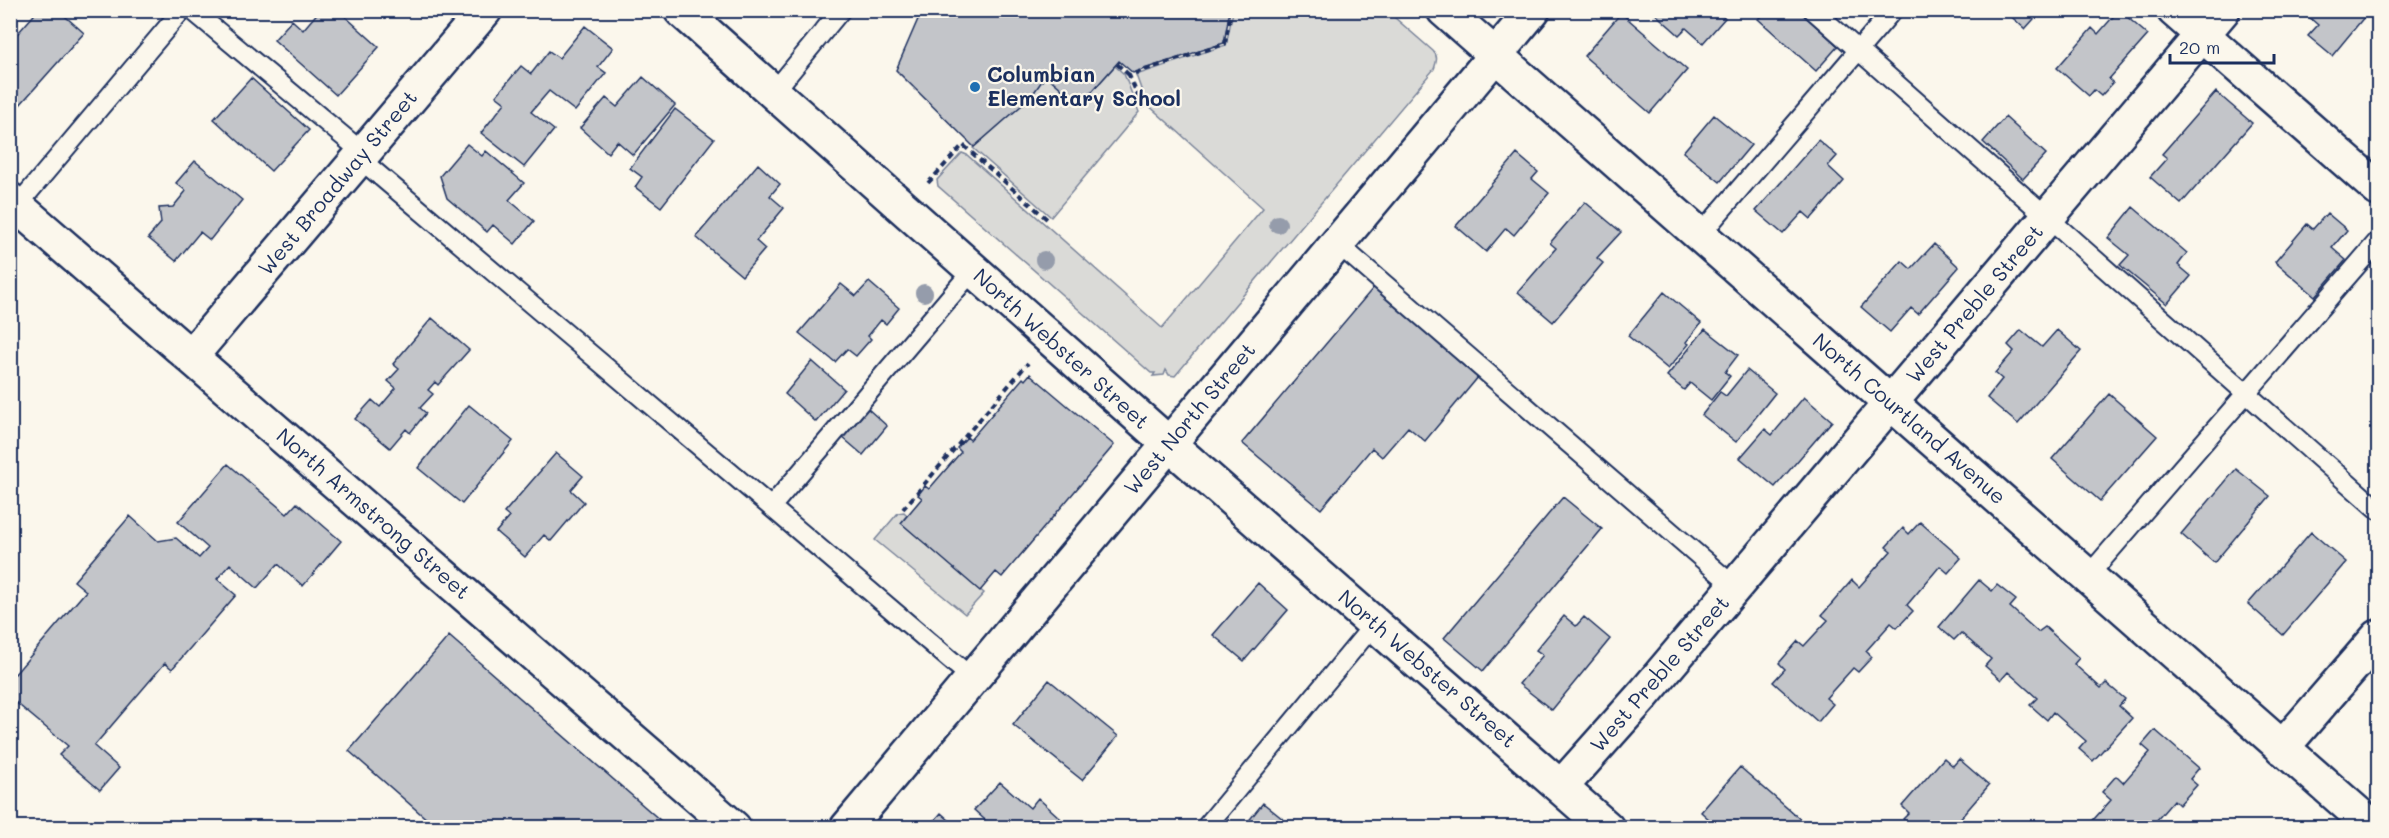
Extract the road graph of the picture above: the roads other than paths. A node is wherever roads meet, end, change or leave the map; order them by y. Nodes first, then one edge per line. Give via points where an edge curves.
1 (182, 10) edge
2 (192, 10) edge
3 (485, 10) edge
4 (681, 10) edge
5 (841, 10) edge
6 (1444, 10) edge
7 (1533, 10) edge
8 (1813, 10) edge
9 (1893, 10) edge
10 (2174, 10) edge
11 (2223, 10) edge
12 (2202, 35) junction
13 (1859, 50) junction
14 (1495, 55) junction
15 (773, 93) junction
16 (360, 159) junction
17 (2379, 189) edge
18 (14, 203) edge
19 (2049, 218) junction
20 (1700, 235) junction
21 (2379, 241) edge
22 (1338, 244) junction
23 (973, 270) junction
24 (191, 356) junction
25 (2247, 393) junction
26 (1891, 403) junction
27 (1169, 444) junction
28 (771, 507) junction
29 (2379, 510) edge
30 (2088, 576) junction
31 (1736, 587) junction
32 (1375, 623) junction
33 (2379, 637) edge
34 (973, 679) junction
35 (2282, 748) junction
36 (1561, 787) junction
37 (734, 828) edge
38 (847, 828) edge
39 (1205, 828) edge
40 (1607, 828) edge
41 (2374, 828) edge

1 - 18 lane
2 - 16 lane via 356,147
3 - 16 street, West Broadway Street
4 - 15 street, North Webster Street
5 - 15 lane
6 - 14 street, North Courtland Avenue
7 - 14 street, West North Street
8 - 13 lane
9 - 13 lane
10 - 12 street
11 - 12 street, West Preble Street
12 - 17 street
12 - 19 street, West Preble Street
13 - 19 lane
13 - 20 lane
14 - 20 street, North Courtland Avenue
14 - 22 street, West North Street
15 - 23 street, North Webster Street
16 - 24 street, West Broadway Street
16 - 28 lane
18 - 24 street, North Armstrong Street
19 - 25 lane
19 - 26 street, West Preble Street
20 - 26 street, North Courtland Avenue
21 - 25 lane
22 - 27 street, West North Street
22 - 31 lane
23 - 27 street, North Webster Street
23 - 28 lane
24 - 37 street, North Armstrong Street
25 - 29 lane
25 - 30 lane
26 - 30 street, North Courtland Avenue
26 - 31 street, West Preble Street
27 - 32 street, North Webster Street
27 - 34 street, West North Street
28 - 34 lane
30 - 35 street, North Courtland Avenue
31 - 36 street, West Preble Street
32 - 36 street, North Webster Street
32 - 39 lane
33 - 35 street
34 - 38 street, West North Street
35 - 41 street, North Courtland Avenue
36 - 40 street, North Webster Street

